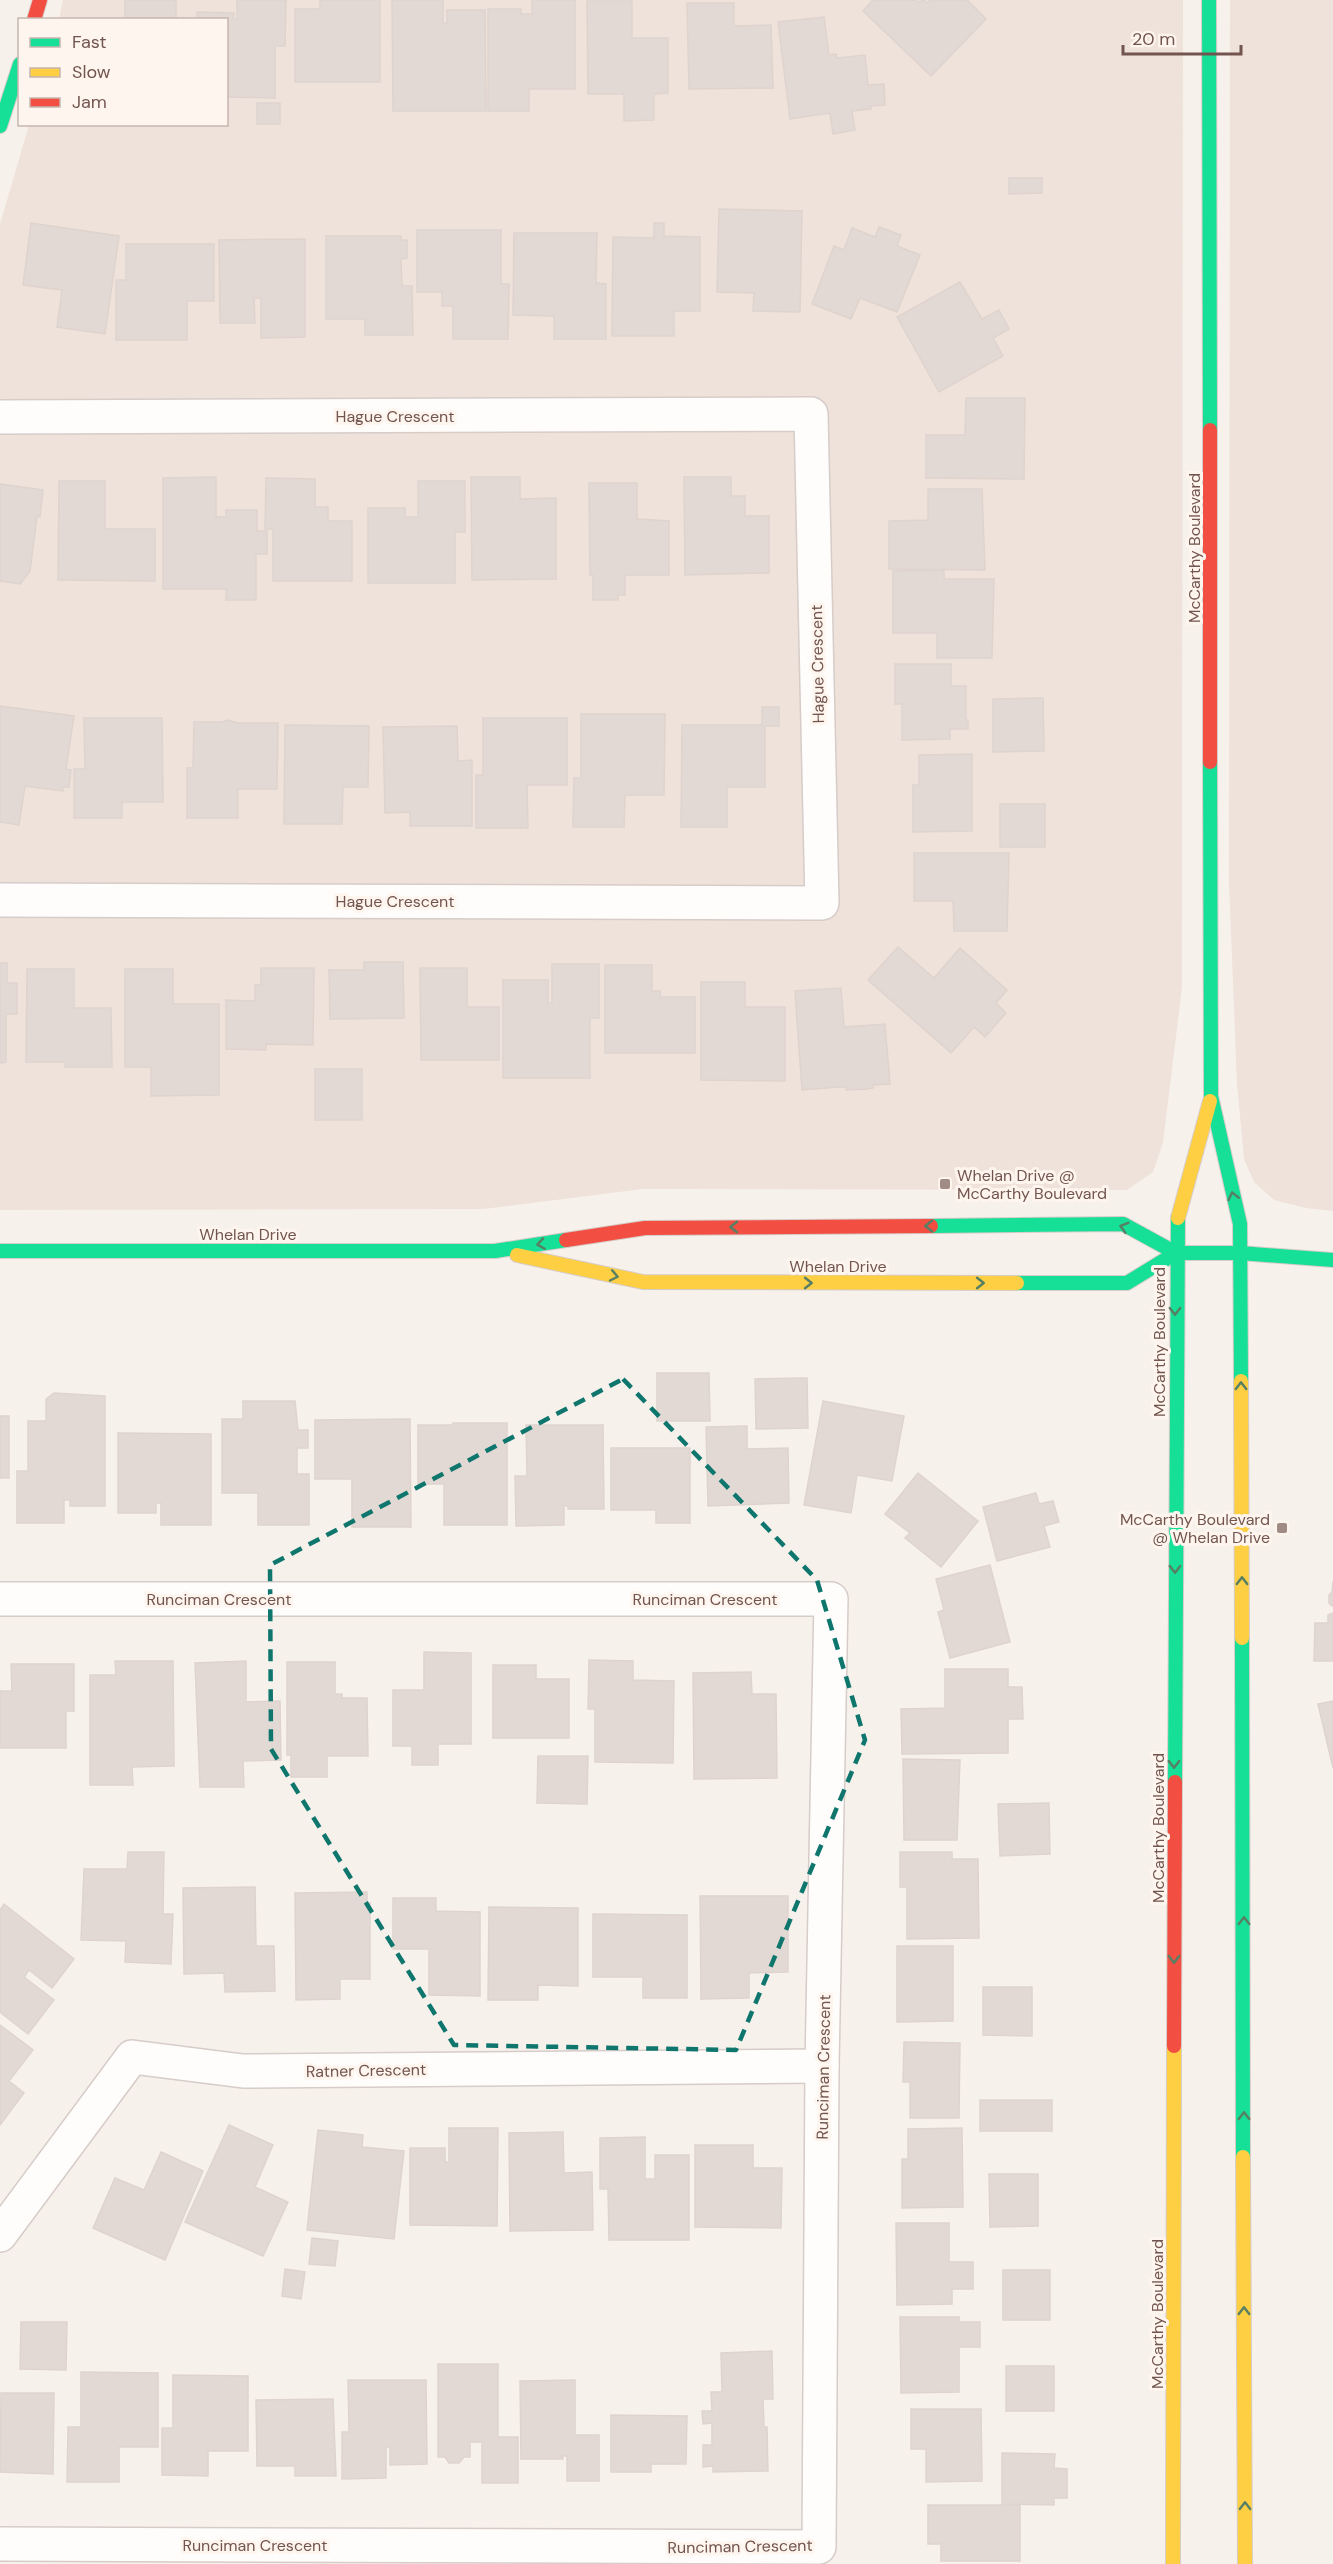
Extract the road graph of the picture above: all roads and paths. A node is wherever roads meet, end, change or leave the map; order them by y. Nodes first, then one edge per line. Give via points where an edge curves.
1 (40, 0) edge
2 (1209, 0) edge
3 (34, 18) edge
4 (18, 70) edge
5 (0, 126) edge
6 (0, 417) edge
7 (0, 900) edge
8 (1211, 1096) junction
9 (0, 1251) edge
10 (495, 1251) junction
11 (1176, 1253) junction
12 (1240, 1253) junction
13 (1333, 1260) edge
14 (0, 1599) edge
15 (822, 2066) junction
16 (0, 2235) edge
17 (0, 2544) edge
18 (1173, 2564) edge
19 (1245, 2564) edge

1 - 3 main road
2 - 8 main road, McCarthy Boulevard
4 - 5 main road
6 - 7 street, Hague Crescent via 811,414 822,903
8 - 11 main road, McCarthy Boulevard via 1176,1224
12 -> 8 main road, McCarthy Boulevard via 1240,1224
9 - 10 main road, Whelan Drive
11 -> 10 main road, Whelan Drive via 1123,1224 645,1228
10 -> 11 main road, Whelan Drive via 643,1282 847,1283 1127,1283
11 - 12 main road, Whelan Drive
11 -> 18 main road, McCarthy Boulevard
12 - 13 main road, Whelan Drive
19 -> 12 main road, McCarthy Boulevard
14 - 15 street, Runciman Crescent via 831,1599
15 - 16 street, Ratner Crescent via 243,2071 132,2057
15 - 17 street, Runciman Crescent via 819,2547

